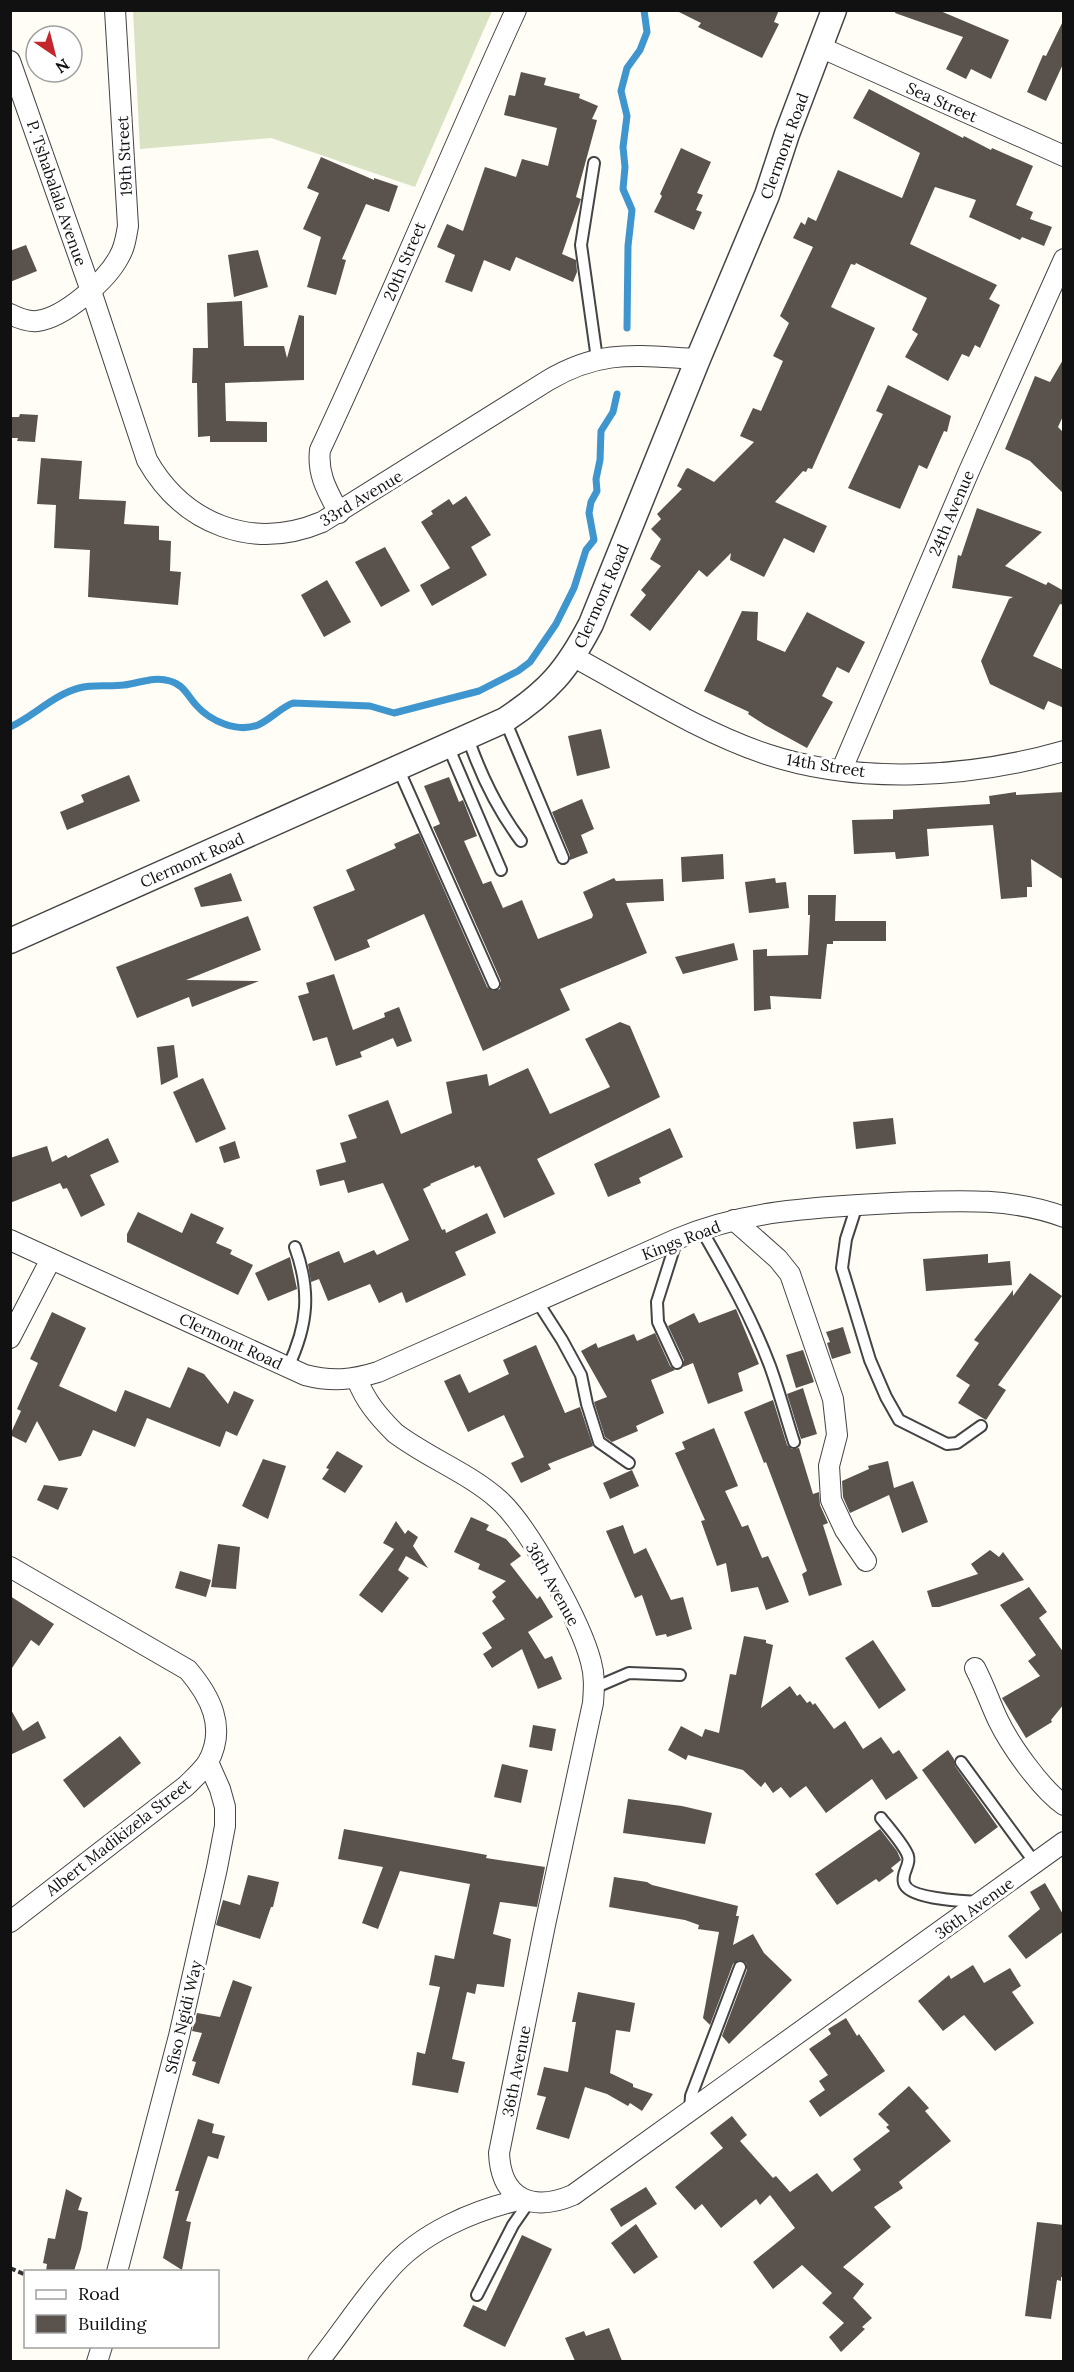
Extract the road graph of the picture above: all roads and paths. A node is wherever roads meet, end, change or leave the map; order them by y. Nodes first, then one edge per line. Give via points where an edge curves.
1 (115, 10) edge
2 (516, 10) edge
3 (834, 10) edge
4 (820, 47) junction
5 (10, 61) edge
6 (1064, 156) edge
7 (594, 163) dead end
8 (1064, 260) edge
9 (91, 291) junction
10 (10, 315) edge
11 (597, 359) junction
12 (698, 359) junction
13 (339, 513) junction
14 (573, 657) junction
15 (505, 720) junction
16 (458, 742) junction
17 (1064, 751) edge
18 (398, 768) junction
19 (842, 769) junction
20 (521, 841) dead end
21 (563, 858) dead end
22 (501, 870) dead end
23 (10, 941) edge
24 (494, 984) dead end
25 (857, 1205) junction
26 (1064, 1216) edge
27 (734, 1220) junction
28 (701, 1229) junction
29 (677, 1239) junction
30 (10, 1240) edge
31 (295, 1247) dead end
32 (51, 1259) junction
33 (537, 1301) junction
34 (10, 1338) edge
35 (677, 1363) dead end
36 (288, 1367) junction
37 (357, 1379) junction
38 (981, 1426) dead end
39 (794, 1442) dead end
40 (629, 1463) dead end
41 (866, 1561) dead end
42 (10, 1567) edge
43 (975, 1668) dead end
44 (680, 1675) dead end
45 (594, 1688) junction
46 (208, 1762) junction
47 (961, 1762) dead end
48 (1064, 1805) edge
49 (881, 1818) dead end
50 (1064, 1842) edge
51 (1035, 1863) junction
52 (982, 1903) junction
53 (10, 1922) edge
54 (740, 1967) dead end
55 (689, 2112) junction
56 (526, 2200) junction
57 (10, 2268) edge
58 (117, 2270) edge
59 (24, 2275) edge
60 (477, 2295) dead end
61 (318, 2361) edge

1 - 9 street, 19th Street via 128,226 120,256
2 - 13 street, 20th Street via 320,450 321,475
3 - 4 street, Clermont Road
4 - 6 street, Sea Street
4 - 12 street, Clermont Road via 767,195
5 - 9 street, P. Tshabalala Avenue
7 - 11 lane via 581,245
8 - 19 street, 24th Avenue
9 - 10 street via 37,321
9 - 13 street, 33rd Avenue via 147,460 173,497 210,520 248,533 304,530
11 - 12 street, 33rd Avenue
11 - 13 street, 33rd Avenue via 547,381
12 - 14 street, Clermont Road via 591,624
14 - 15 street, Clermont Road via 546,691
14 - 19 street, 14th Street via 631,691 728,738 803,765
15 - 16 street, Clermont Road
15 - 21 lane
16 - 18 street, Clermont Road
16 - 20 lane
16 - 22 lane
17 - 19 street, 14th Street via 980,770 883,774
18 - 23 street, Clermont Road
18 - 24 lane
25 - 26 street, Kings Road via 987,1201
25 - 27 street, Kings Road via 776,1211
25 - 38 lane via 842,1268 870,1360 886,1397 899,1420 947,1444 957,1443
27 - 28 street, Kings Road
27 - 41 street via 790,1274 833,1399 837,1436 829,1466 831,1500
28 - 29 street, Kings Road
28 - 39 lane via 752,1322
29 - 33 street, Kings Road
29 - 35 lane via 657,1302 658,1322
30 - 32 street, Clermont Road
31 - 36 lane via 304,1280 306,1313 299,1344
32 - 34 street
32 - 36 street, Clermont Road
33 - 37 street, Kings Road
33 - 40 lane via 581,1375 598,1442
36 - 37 street, Clermont Road via 322,1379
37 - 45 street, 36th Avenue via 363,1395 395,1433 487,1490 506,1507 547,1568 568,1609 591,1660
42 - 46 street, Albert Madikizela Street via 188,1670 205,1691 214,1711 216,1736
43 - 48 street via 998,1720 1035,1778
44 - 45 lane via 629,1673
45 - 56 street, 36th Avenue via 499,2153 505,2181
46 - 53 street, Albert Madikizela Street via 186,1786
46 - 58 street, Sfiso Ngidi Way via 225,1807 225,1826 179,2036
47 - 51 lane
49 - 52 lane via 908,1855 903,1879 909,1891
50 - 51 street, 36th Avenue
51 - 52 street, 36th Avenue
52 - 55 street, 36th Avenue
54 - 55 lane via 691,2096
55 - 56 street, 36th Avenue via 573,2195 540,2204
56 - 60 lane
56 - 61 street via 492,2206 418,2243 389,2269
57 - 59 path

